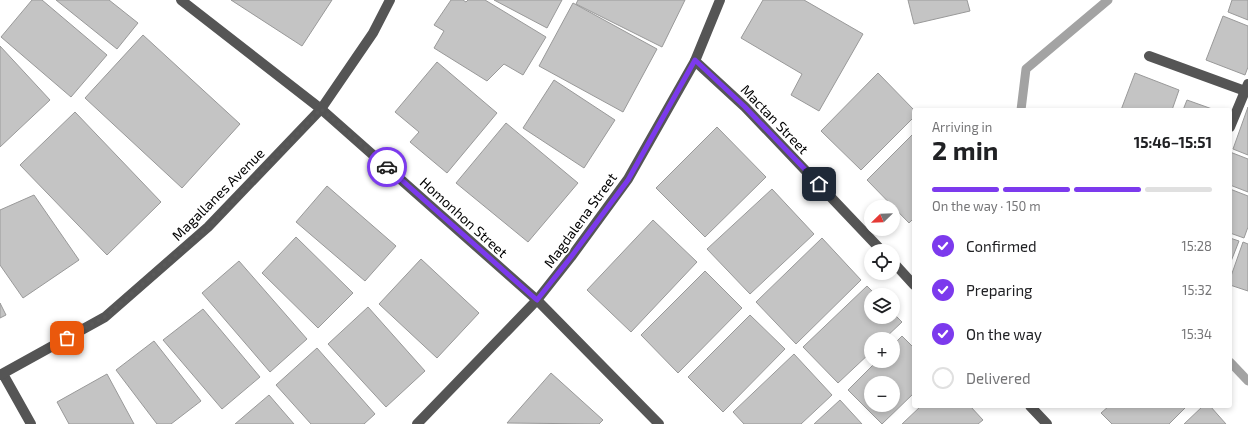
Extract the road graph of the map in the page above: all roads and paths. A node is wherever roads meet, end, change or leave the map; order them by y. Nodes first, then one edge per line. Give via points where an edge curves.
1 (181, 0) edge
2 (390, 0) edge
3 (720, 0) edge
4 (1149, 56) dead end
5 (695, 60) junction
6 (1247, 89) edge
7 (321, 109) junction
8 (1232, 123) edge
9 (875, 244) edge
10 (900, 269) edge
11 (912, 282) edge
12 (537, 300) junction
13 (2, 374) edge
14 (1032, 408) edge
15 (31, 424) edge
16 (417, 424) edge
17 (659, 424) edge
18 (1047, 424) edge

1 - 7 street, Homonhon Street
2 - 7 street, Magallanes Avenue via 373,33
3 - 5 street, Magdalena Street
4 - 6 street
5 - 9 street, Mactan Street via 745,107
5 - 12 street, Magdalena Street via 628,180
6 - 8 street
7 - 12 street, Homonhon Street
7 - 13 street, Magallanes Avenue via 208,227 105,317
10 - 11 street
12 - 16 street, Magdalena Street
12 - 17 street, Homonhon Street
13 - 15 street
14 - 18 street

